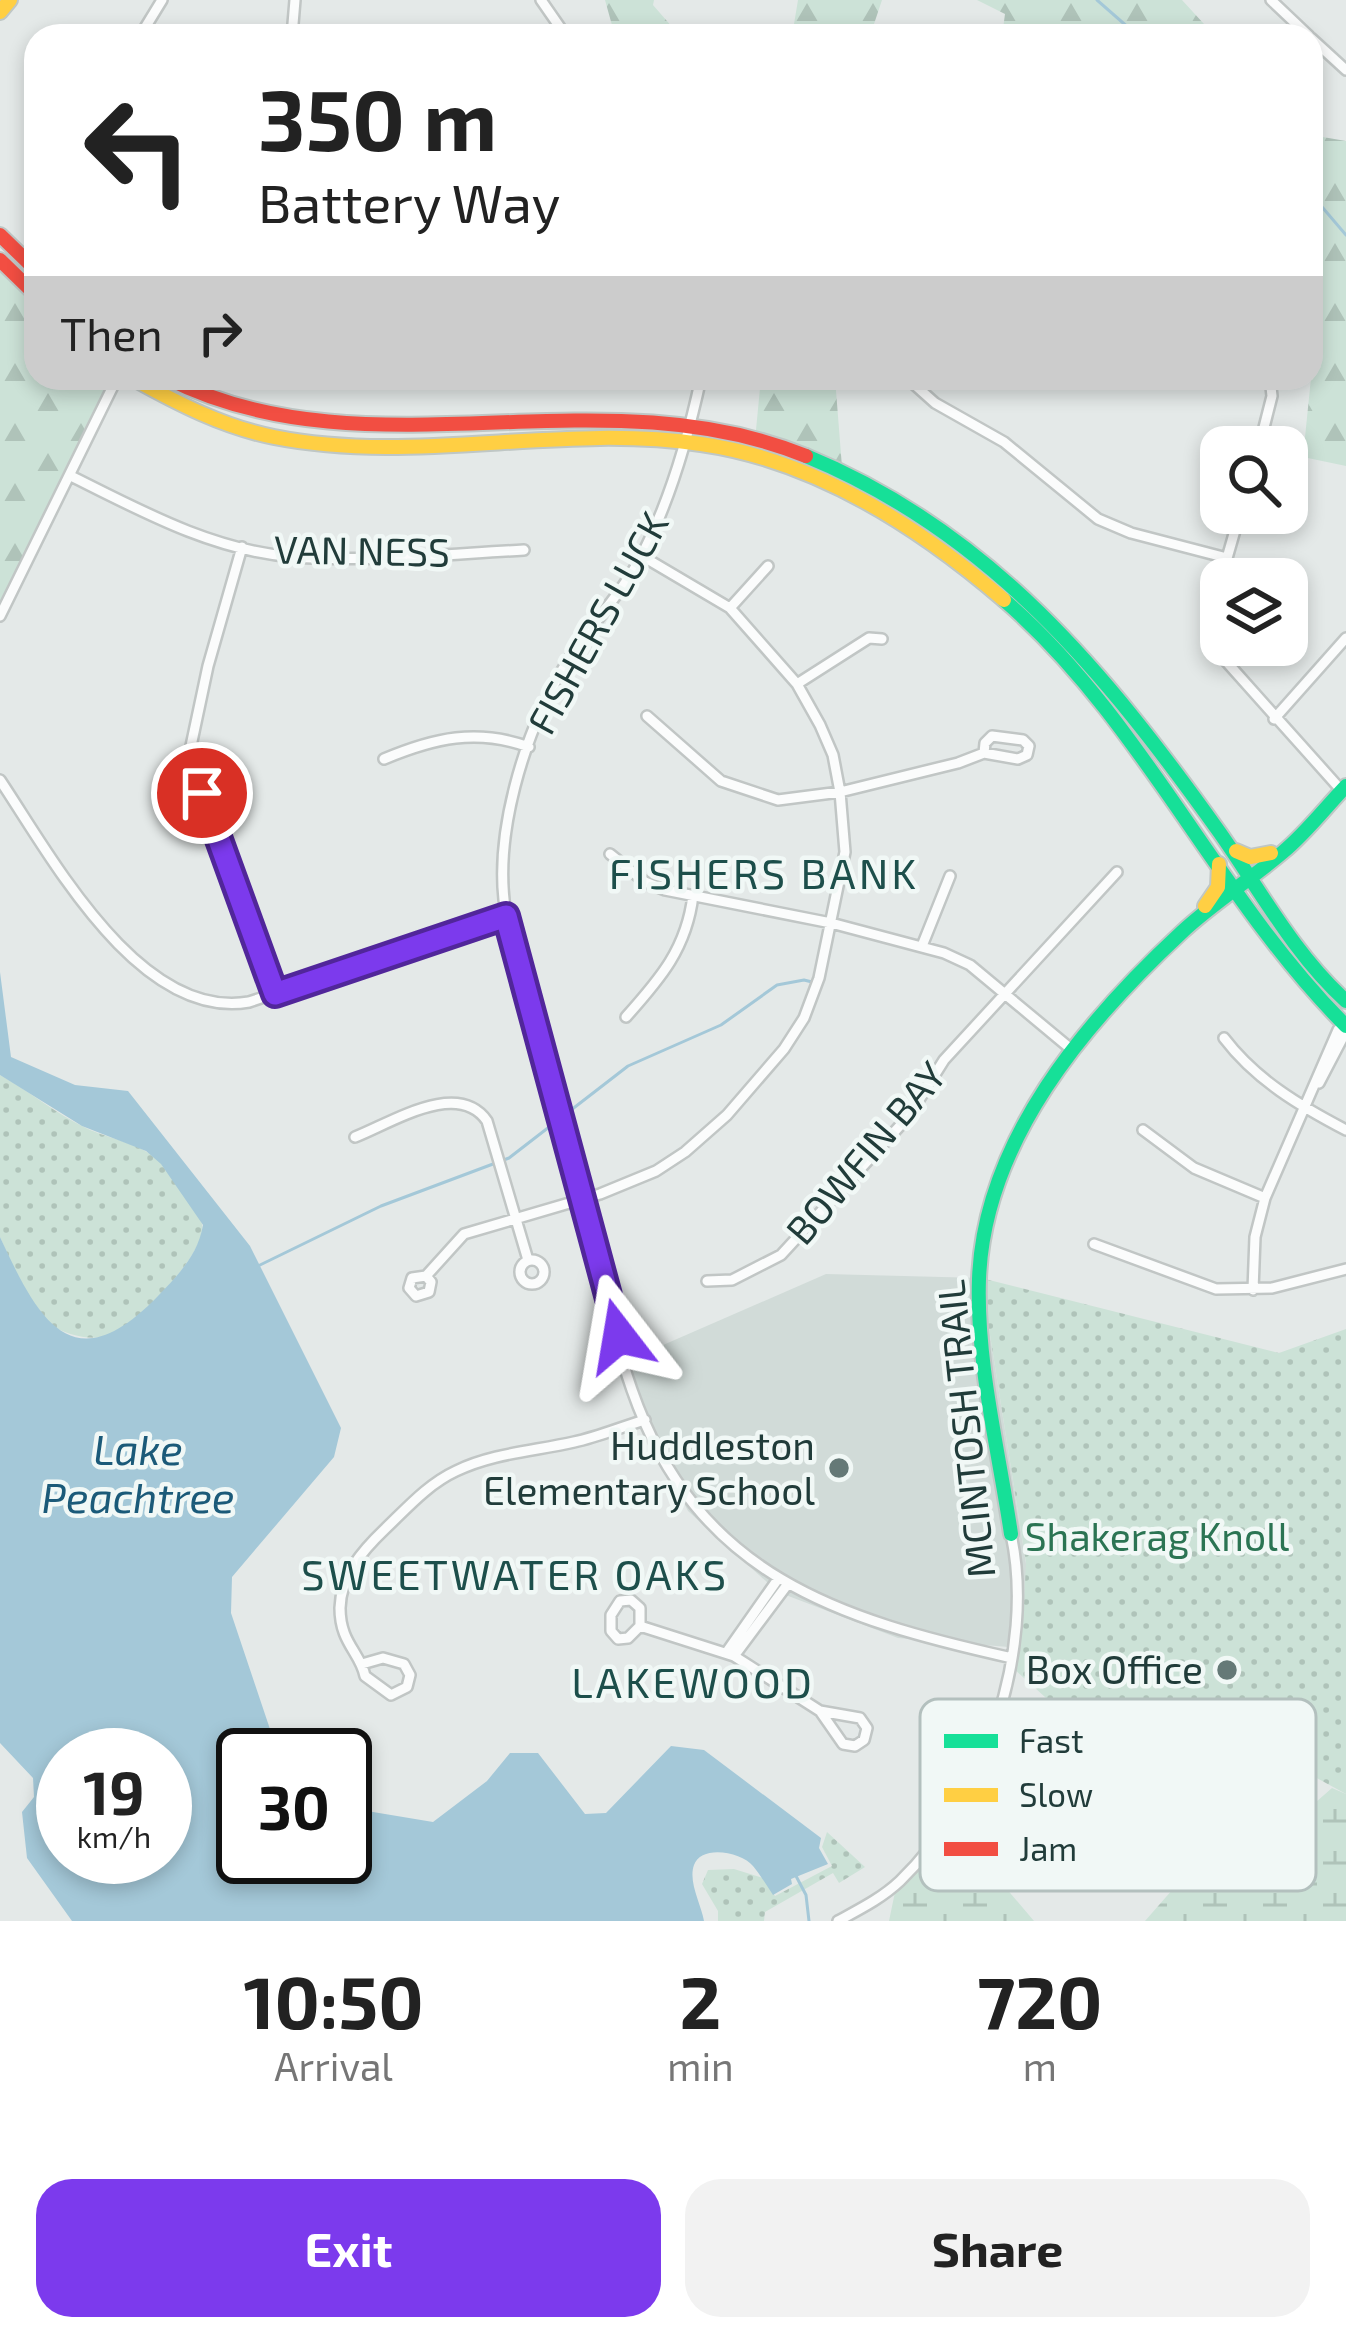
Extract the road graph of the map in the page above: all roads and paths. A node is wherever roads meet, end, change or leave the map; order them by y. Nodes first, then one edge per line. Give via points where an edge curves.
1 (10, 0) edge
2 (1271, 0) edge
3 (0, 12) edge
4 (1296, 24) edge
5 (1323, 49) edge
6 (1346, 70) edge
7 (0, 236) edge
8 (24, 259) edge
9 (0, 260) edge
10 (24, 283) edge
11 (111, 390) edge
12 (153, 390) edge
13 (188, 390) edge
14 (698, 390) edge
15 (920, 390) edge
16 (1271, 390) edge
17 (1264, 426) edge
18 (689, 427) junction
19 (685, 443) junction
20 (70, 476) junction
21 (1234, 534) edge
22 (242, 547) junction
23 (524, 550) dead end
24 (642, 556) junction
25 (1227, 558) joint
26 (768, 566) dead end
27 (730, 608) junction
28 (0, 616) edge
29 (1346, 638) edge
30 (881, 639) dead end
31 (1228, 666) edge
32 (797, 684) junction
33 (647, 716) dead end
34 (1274, 719) junction
35 (529, 747) junction
36 (984, 753) junction
37 (384, 759) dead end
38 (0, 780) edge
39 (1344, 788) edge
40 (840, 792) junction
41 (1230, 848) junction
42 (610, 854) dead end
43 (1272, 857) junction
44 (1219, 864) junction
45 (1118, 872) dead end
46 (1249, 875) junction
47 (950, 876) dead end
48 (1234, 886) junction
49 (692, 895) junction
50 (1264, 896) junction
51 (1207, 908) junction
52 (506, 916) junction
53 (1254, 916) junction
54 (831, 923) junction
55 (922, 946) junction
56 (1006, 993) junction
57 (275, 994) junction
58 (1346, 1001) edge
59 (626, 1017) dead end
60 (1346, 1025) edge
61 (1224, 1037) dead end
62 (1071, 1049) junction
63 (1306, 1109) junction
64 (1143, 1130) dead end
65 (1346, 1130) edge
66 (355, 1137) dead end
67 (1265, 1198) junction
68 (584, 1199) junction
69 (515, 1219) junction
70 (1094, 1244) dead end
71 (528, 1260) dead end
72 (1346, 1269) edge
73 (426, 1276) dead end
74 (707, 1281) dead end
75 (1253, 1290) junction
76 (645, 1420) junction
77 (1011, 1534) joint
78 (782, 1582) junction
79 (640, 1626) junction
80 (730, 1654) junction
81 (1012, 1658) junction
82 (362, 1664) junction
83 (999, 1699) edge
84 (820, 1711) junction
85 (920, 1857) edge
86 (841, 1920) edge

1 - 3 main road
2 - 4 street
5 - 6 street
7 - 8 main road
9 - 10 main road
11 - 20 street
12 - 19 main road via 185,408 293,440
13 - 18 main road via 300,422 629,419
14 - 18 street, FISHERS LUCK
15 - 25 street via 1004,442 1098,519
16 - 17 street
18 - 19 street, FISHERS LUCK
18 - 41 main road via 842,467 955,535 1098,671
19 - 24 street, FISHERS LUCK
19 - 44 main road via 819,480 866,502 984,582 1093,692
20 - 22 street, VAN NESS via 156,519
20 - 28 street
21 - 25 street
22 - 23 street, VAN NESS via 373,558
22 - 57 street via 191,746
24 - 27 street
24 - 35 street, FISHERS LUCK via 566,664
26 - 27 street
27 - 32 street
29 - 34 street
30 - 32 street via 869,638
31 - 34 street
32 - 40 street via 832,755
33 - 40 street via 735,788 778,800
34 - 39 street
35 - 37 street via 463,735
35 - 52 street, FISHERS LUCK via 507,821
36 - 36 street via 992,736 1030,746 1024,758
36 - 40 street
38 - 57 street via 119,947 202,1000 233,1005
39 - 43 main road, MCINTOSH TRAIL
40 - 54 street via 845,852
41 - 43 main road
41 - 46 main road
42 - 49 street via 645,882
43 - 46 main road, MCINTOSH TRAIL
43 - 50 main road
44 - 48 main road
44 - 51 main road
45 - 56 street, BOWFIN BAY
46 - 48 main road, MCINTOSH TRAIL
46 - 50 main road
47 - 55 street
48 - 51 main road, MCINTOSH TRAIL
48 - 53 main road
49 - 54 street
49 - 59 street via 670,968
50 - 58 main road
51 - 53 main road via 1232,905
51 - 62 main road, MCINTOSH TRAIL
52 - 57 street
52 - 68 street, FISHERS LUCK
53 - 60 main road
54 - 55 street
54 - 68 street via 817,984 784,1049 704,1138 656,1171
55 - 56 street via 970,965
56 - 62 street
56 - 74 street, BOWFIN BAY via 944,1060 881,1148 781,1255 732,1280
60 - 63 street
61 - 63 street
62 - 77 main road, MCINTOSH TRAIL via 1015,1142 981,1241 982,1340
63 - 65 street
63 - 67 street
64 - 67 street via 1194,1168
66 - 69 street via 461,1102 481,1113
67 - 75 street
68 - 69 street
68 - 76 street, FISHERS LUCK via 624,1367
69 - 71 street
69 - 73 street via 464,1234
70 - 75 street via 1216,1289
72 - 75 street
76 - 78 street, FISHERS LUCK via 695,1503
76 - 82 street via 475,1463 435,1483 375,1538 345,1582 343,1631
77 - 81 street, MCINTOSH TRAIL via 1018,1611
78 - 80 street
78 - 81 street, FISHERS LUCK via 872,1623
79 - 79 street via 636,1603 620,1601 613,1635 628,1638
79 - 80 street
80 - 84 street
81 - 83 street, MCINTOSH TRAIL
82 - 82 street via 365,1676 391,1695 409,1681 408,1669 394,1660
84 - 84 street via 843,1744 864,1740 860,1718
85 - 86 street, MCINTOSH TRAIL via 900,1881

